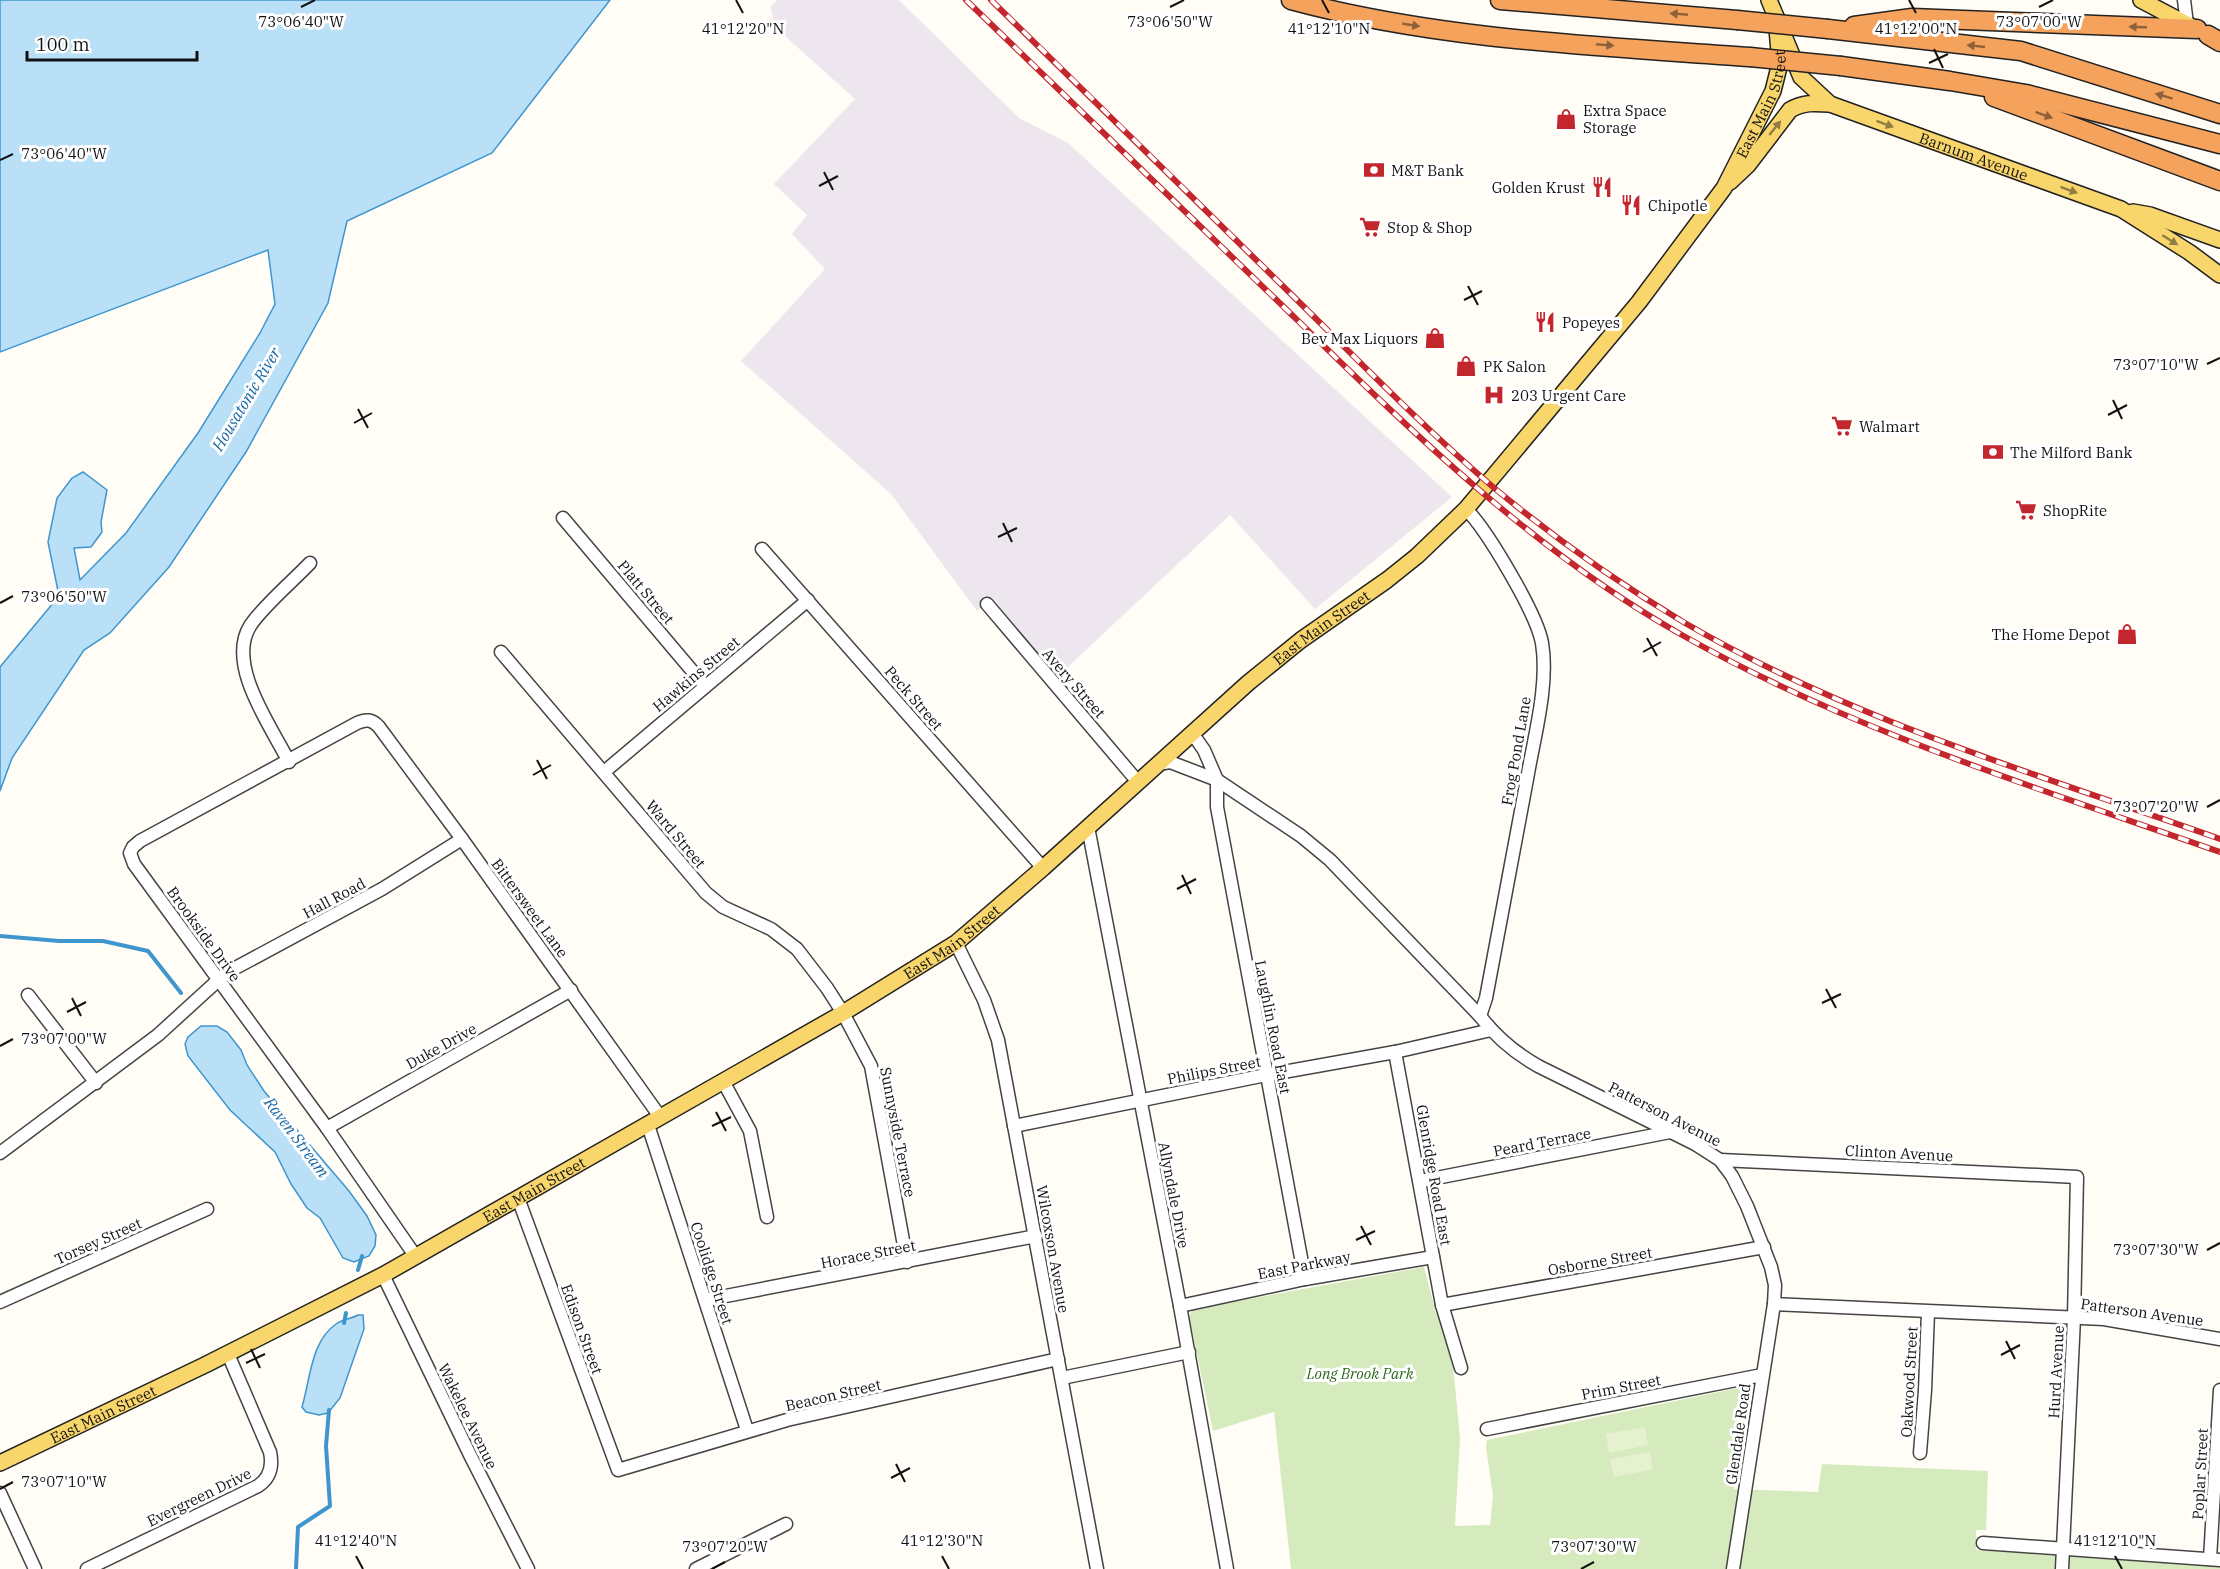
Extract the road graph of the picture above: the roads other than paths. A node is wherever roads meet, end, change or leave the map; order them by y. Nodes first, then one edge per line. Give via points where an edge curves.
1 (1291, 0) edge
2 (1500, 0) edge
3 (1769, 0) edge
4 (2141, 0) edge
5 (2184, 0) edge
6 (1776, 16) junction
7 (1828, 29) junction
8 (2209, 36) edge
9 (1950, 81) junction
10 (1830, 104) junction
11 (2220, 114) edge
12 (2220, 144) edge
13 (2220, 181) edge
14 (1724, 188) junction
15 (2121, 209) junction
16 (2150, 215) junction
17 (2220, 232) edge
18 (2220, 240) edge
19 (2220, 275) edge
20 (1466, 509) junction
21 (563, 518) dead end
22 (762, 549) dead end
23 (310, 563) dead end
24 (808, 600) junction
25 (987, 604) dead end
26 (501, 652) dead end
27 (705, 686) junction
28 (369, 720) joint
29 (1192, 733) junction
30 (289, 762) junction
31 (1158, 764) junction
32 (604, 772) junction
33 (1217, 780) junction
34 (1138, 782) junction
35 (1088, 827) junction
36 (462, 839) junction
37 (1043, 868) junction
38 (956, 942) junction
39 (218, 980) junction
40 (571, 990) junction
41 (28, 995) dead end
42 (843, 1013) junction
43 (1480, 1016) junction
44 (1491, 1030) junction
45 (1395, 1052) junction
46 (1266, 1075) junction
47 (723, 1081) junction
48 (96, 1083) junction
49 (1141, 1100) junction
50 (654, 1121) junction
51 (1014, 1126) junction
52 (327, 1128) junction
53 (1670, 1132) junction
54 (0, 1153) edge
55 (1720, 1160) junction
56 (2077, 1177) joint
57 (1421, 1181) junction
58 (518, 1198) junction
59 (207, 1209) dead end
60 (767, 1217) dead end
61 (1036, 1236) junction
62 (1764, 1247) junction
63 (416, 1257) junction
64 (1433, 1257) junction
65 (907, 1262) junction
66 (383, 1275) junction
67 (1305, 1279) junction
68 (705, 1300) junction
69 (0, 1302) edge
70 (1774, 1304) junction
71 (1442, 1305) junction
72 (1180, 1306) junction
73 (1928, 1312) junction
74 (2074, 1318) junction
75 (2220, 1339) edge
76 (1188, 1352) junction
77 (228, 1354) junction
78 (1058, 1359) junction
79 (1461, 1368) dead end
80 (1762, 1375) junction
81 (1062, 1378) junction
82 (2220, 1390) edge
83 (1486, 1429) dead end
84 (747, 1430) junction
85 (1920, 1453) dead end
86 (0, 1462) edge
87 (618, 1470) joint
88 (0, 1493) edge
89 (786, 1524) dead end
90 (1983, 1543) dead end
91 (2062, 1550) junction
92 (2215, 1559) edge
93 (35, 1569) edge
94 (87, 1569) edge
95 (528, 1569) edge
96 (696, 1569) edge
97 (1097, 1569) edge
98 (1227, 1569) edge
99 (1733, 1569) edge
100 (2062, 1569) edge

1 -> 9 highway, bridge via 1460,32 1841,66
7 -> 2 highway, bridge
3 - 6 main road, Barnum Avenue
4 - 8 main road
5 - 8 street
6 - 10 main road, Barnum Avenue via 1801,77
6 - 14 main road, East Main Street via 1780,63 1773,91
8 -> 7 highway via 1912,18
11 -> 7 highway via 2022,51
9 - 12 highway via 2026,94
9 -> 13 highway
14 -> 10 main road, East Main Street via 1748,165 1790,110 1799,104
10 -> 15 main road, Barnum Avenue
14 - 20 main road, East Main Street via 1640,302
15 - 16 main road
15 -> 19 main road, Barnum Avenue
16 - 17 main road via 2174,215
16 - 18 main road
20 - 29 main road, East Main Street via 1417,556 1278,658
20 - 43 street, Frog Pond Lane via 1483,530 1533,617 1544,665 1536,732
21 - 27 street, Platt Street
22 - 24 street, Peck Street
23 - 30 street via 254,620 243,649 247,681
24 - 27 street, Hawkins Street
24 - 37 street, Peck Street
25 - 34 street, Avery Street
26 - 32 street, Ward Street
27 - 32 street, Hawkins Street
28 - 30 street, Brookside Drive
28 - 36 street, Bittersweet Lane via 379,727
29 - 31 main road, East Main Street
29 - 33 street
30 - 39 street, Brookside Drive via 140,841 131,850 136,868
31 - 33 street, Patterson Avenue via 1180,765
31 - 34 main road, East Main Street
32 - 42 street, Ward Street via 706,892 723,907 771,929 797,950
33 - 43 street, Patterson Avenue via 1301,836 1329,860
33 - 46 street, Laughlin Road East via 1217,807
34 - 35 main road, East Main Street
35 - 37 main road, East Main Street
35 - 49 street, Allyndale Drive
36 - 39 street, Hall Road via 382,889
36 - 40 street, Bittersweet Lane
37 - 38 main road, East Main Street
38 - 42 main road, East Main Street
38 - 51 street, Wilcoxson Avenue via 995,1028
39 - 48 street, Hall Road via 158,1035
39 - 52 street, Brookside Drive
40 - 50 street, Bittersweet Lane
40 - 52 street, Duke Drive
41 - 48 street
42 - 47 main road, East Main Street
42 - 65 street, Sunnyside Terrace via 871,1066
43 - 44 street, Patterson Avenue
44 - 45 street, Philips Street
44 - 53 street, Patterson Avenue via 1538,1066
45 - 46 street, Philips Street
45 - 57 street, Glenridge Road East
46 - 49 street, Philips Street
46 - 67 street, Laughlin Road East
47 - 50 main road, East Main Street
47 - 60 street via 750,1131
48 - 54 street, Hall Road
49 - 51 street, Philips Street
49 - 72 street, Allyndale Drive
50 - 58 main road, East Main Street
50 - 68 street, Coolidge Street
51 - 61 street, Wilcoxson Avenue
52 - 63 street, Brookside Drive
53 - 55 street, Patterson Avenue
53 - 57 street, Peard Terrace
55 - 56 street, Clinton Avenue
55 - 62 street, Patterson Avenue
56 - 74 street, Hurd Avenue
57 - 64 street, Glenridge Road East
58 - 63 main road, East Main Street
58 - 87 street, Edison Street
59 - 69 street, Torsey Street
61 - 65 street, Horace Street
61 - 78 street, Wilcoxson Avenue
62 - 70 street, Patterson Avenue via 1775,1280
62 - 71 street, Osborne Street
63 - 66 main road, East Main Street
64 - 67 street, East Parkway
64 - 71 street, Glenridge Road East
65 - 68 street, Horace Street
66 - 77 main road, East Main Street
66 - 95 street, Wakelee Avenue
67 - 72 street, East Parkway
68 - 84 street, Coolidge Street
70 - 73 street, Patterson Avenue
70 - 80 street, Glendale Road
71 - 79 street, Glenridge Road East
72 - 76 street, Allyndale Drive
73 - 74 street, Patterson Avenue
73 - 85 street, Oakwood Street
74 - 75 street, Patterson Avenue via 2123,1322
74 - 91 street, Hurd Avenue
76 - 81 street
76 - 98 street, Allyndale Drive
77 - 86 main road, East Main Street
77 - 94 street, Evergreen Drive via 270,1452 267,1479
78 - 81 street, Wilcoxson Avenue
78 - 84 street, Beacon Street
80 - 83 street, Prim Street
80 - 99 street, Glendale Road
81 - 97 street, Wilcoxson Avenue
82 - 92 street, Poplar Street
84 - 87 street, Beacon Street
88 - 93 street
89 - 96 street
90 - 91 street
91 - 92 street
91 - 100 street, Hurd Avenue

